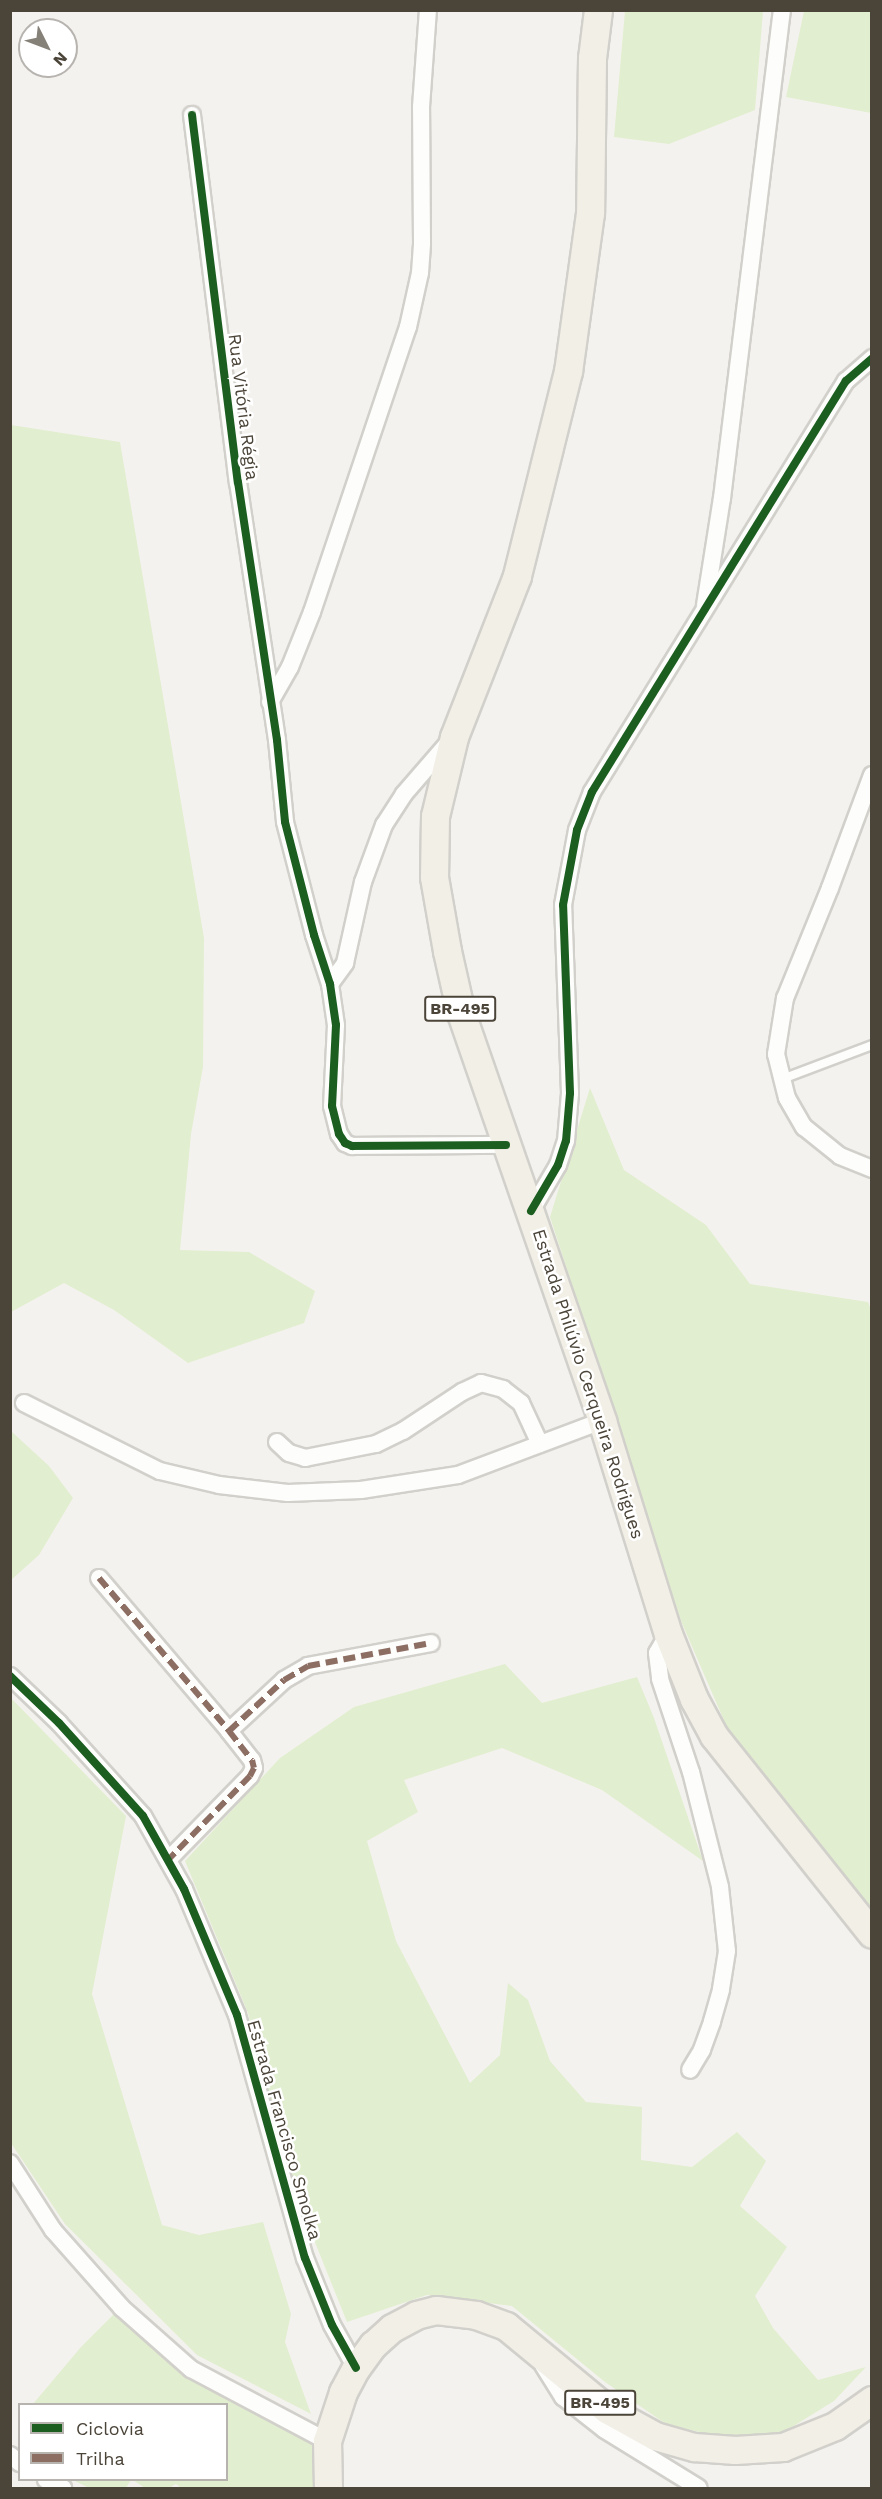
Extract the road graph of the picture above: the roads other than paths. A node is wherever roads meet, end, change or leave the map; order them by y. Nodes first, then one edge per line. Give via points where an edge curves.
1 (428, 10) edge
2 (598, 10) edge
3 (782, 10) edge
4 (192, 115) dead end
5 (872, 358) edge
6 (704, 615) junction
7 (270, 702) junction
8 (454, 737) junction
9 (872, 776) edge
10 (330, 984) junction
11 (872, 1045) edge
12 (781, 1079) junction
13 (507, 1145) junction
14 (872, 1169) edge
15 (531, 1211) junction
16 (24, 1403) dead end
17 (602, 1421) junction
18 (277, 1442) dead end
19 (540, 1444) junction
20 (99, 1578) dead end
21 (668, 1634) junction
22 (431, 1643) dead end
23 (10, 1676) edge
24 (229, 1731) junction
25 (169, 1859) junction
26 (872, 1934) edge
27 (690, 2070) dead end
28 (10, 2163) edge
29 (534, 2349) junction
30 (356, 2368) junction
31 (872, 2400) edge
32 (327, 2441) junction
33 (48, 2481) edge
34 (63, 2488) edge
35 (328, 2488) edge
36 (699, 2488) edge

1 - 7 street via 422,107 422,243 408,327 312,612 290,667
2 - 8 main road, Estrada Philúvio Cerqueira Rodrigues / BR-495 via 592,58 590,213 568,371 516,576
3 - 6 street
4 - 7 street, Rua Vitória Régia
5 - 6 street via 846,381
6 - 15 street via 592,792 577,830 563,905 570,1093 566,1141 558,1165
7 - 10 street, Rua Vitória Régia via 285,822
8 - 10 street via 404,794 384,825 363,882 345,963
8 - 13 main road, Estrada Philúvio Cerqueira Rodrigues / BR-495 via 435,816 434,877 461,1012
9 - 12 street via 785,998 776,1054
10 - 13 street, Rua Vitória Régia via 336,1025 332,1106 345,1143
11 - 12 lane
12 - 14 street via 804,1127 840,1156
13 - 15 main road, Estrada Philúvio Cerqueira Rodrigues / BR-495
15 - 17 main road, Estrada Philúvio Cerqueira Rodrigues / BR-495
16 - 19 street via 160,1471 219,1485 288,1493 361,1490 458,1475
17 - 19 street
17 - 21 main road, Estrada Philúvio Cerqueira Rodrigues / BR-495
18 - 19 street via 289,1453 305,1458 376,1444 481,1383 503,1389 521,1403
20 - 24 street
21 - 26 main road, Estrada Philúvio Cerqueira Rodrigues / BR-495 via 694,1699 714,1736
21 - 27 street via 657,1653 660,1679 691,1772 720,1887 727,1951 712,2022
22 - 24 street via 308,1666 284,1680
23 - 25 street, Estrada Francisco Smolka via 59,1723 143,1816
24 - 25 street via 254,1768
25 - 30 street, Estrada Francisco Smolka via 237,2015 305,2258 332,2325
28 - 32 street via 53,2230 123,2308 191,2368
29 - 30 main road, BR-495 via 506,2326 476,2315 436,2310 392,2328
29 - 31 main road, BR-495 via 608,2409 655,2436 694,2447 783,2447 835,2426
29 - 36 street via 563,2397 605,2430
30 - 32 main road, BR-495 via 343,2392
32 - 35 main road, BR-495
33 - 34 street

